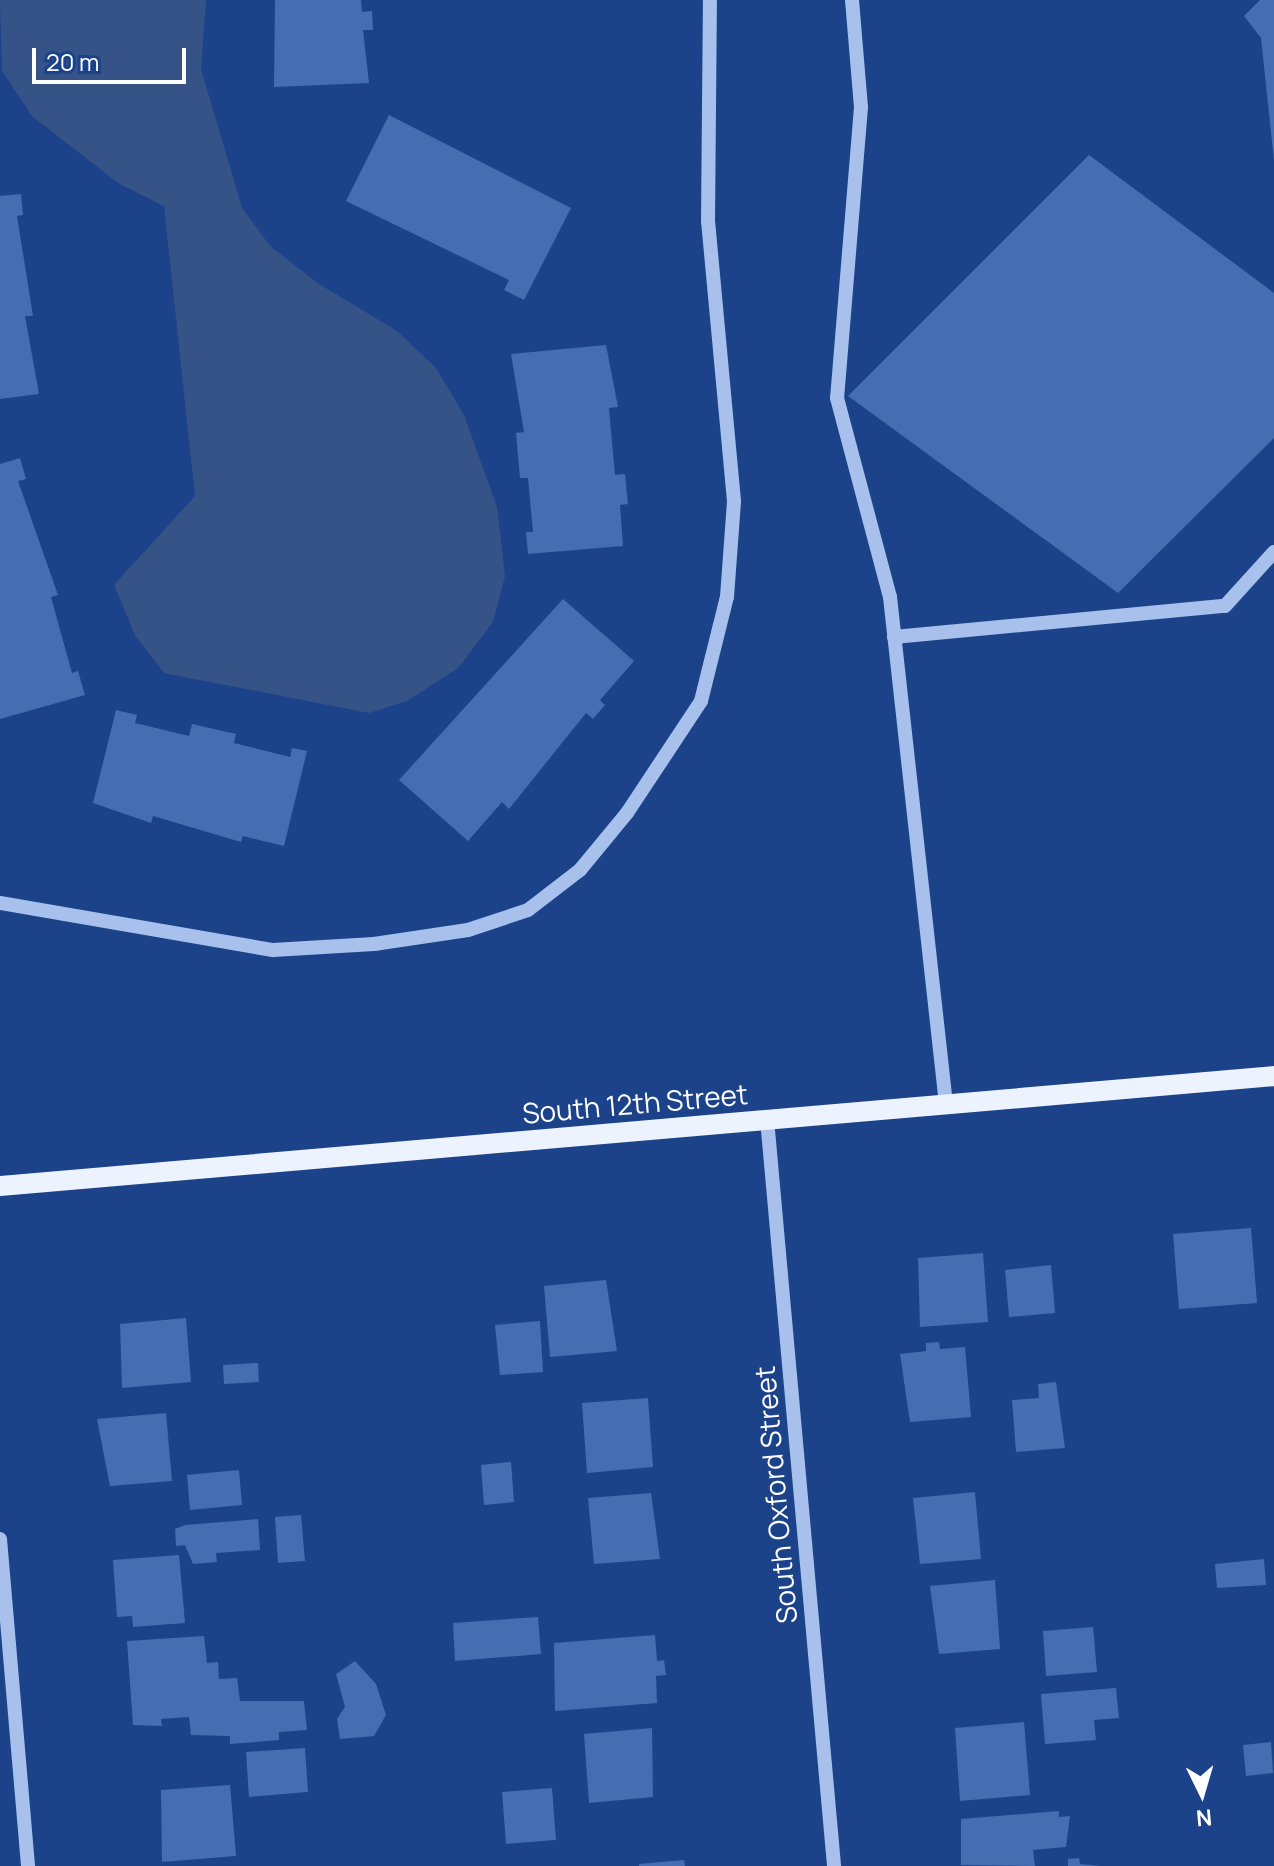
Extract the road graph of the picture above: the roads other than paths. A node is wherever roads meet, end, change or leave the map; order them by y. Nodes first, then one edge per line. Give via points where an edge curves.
1 (710, 0) edge
2 (852, 0) edge
3 (1274, 552) edge
4 (894, 637) junction
5 (0, 903) edge
6 (1274, 1076) edge
7 (946, 1104) junction
8 (767, 1119) junction
9 (0, 1186) edge
10 (0, 1539) edge
11 (28, 1866) edge
12 (834, 1866) edge

1 - 5 street via 708,222 734,501 727,597 701,701 627,813 580,870 528,910 468,930 374,944 273,950
2 - 4 street via 861,107 837,398 890,597
3 - 4 street via 1225,606
4 - 7 street
6 - 7 main road, South 12th Street
7 - 8 main road, South 12th Street
8 - 9 main road, South 12th Street
8 - 12 street, South Oxford Street
10 - 11 street

